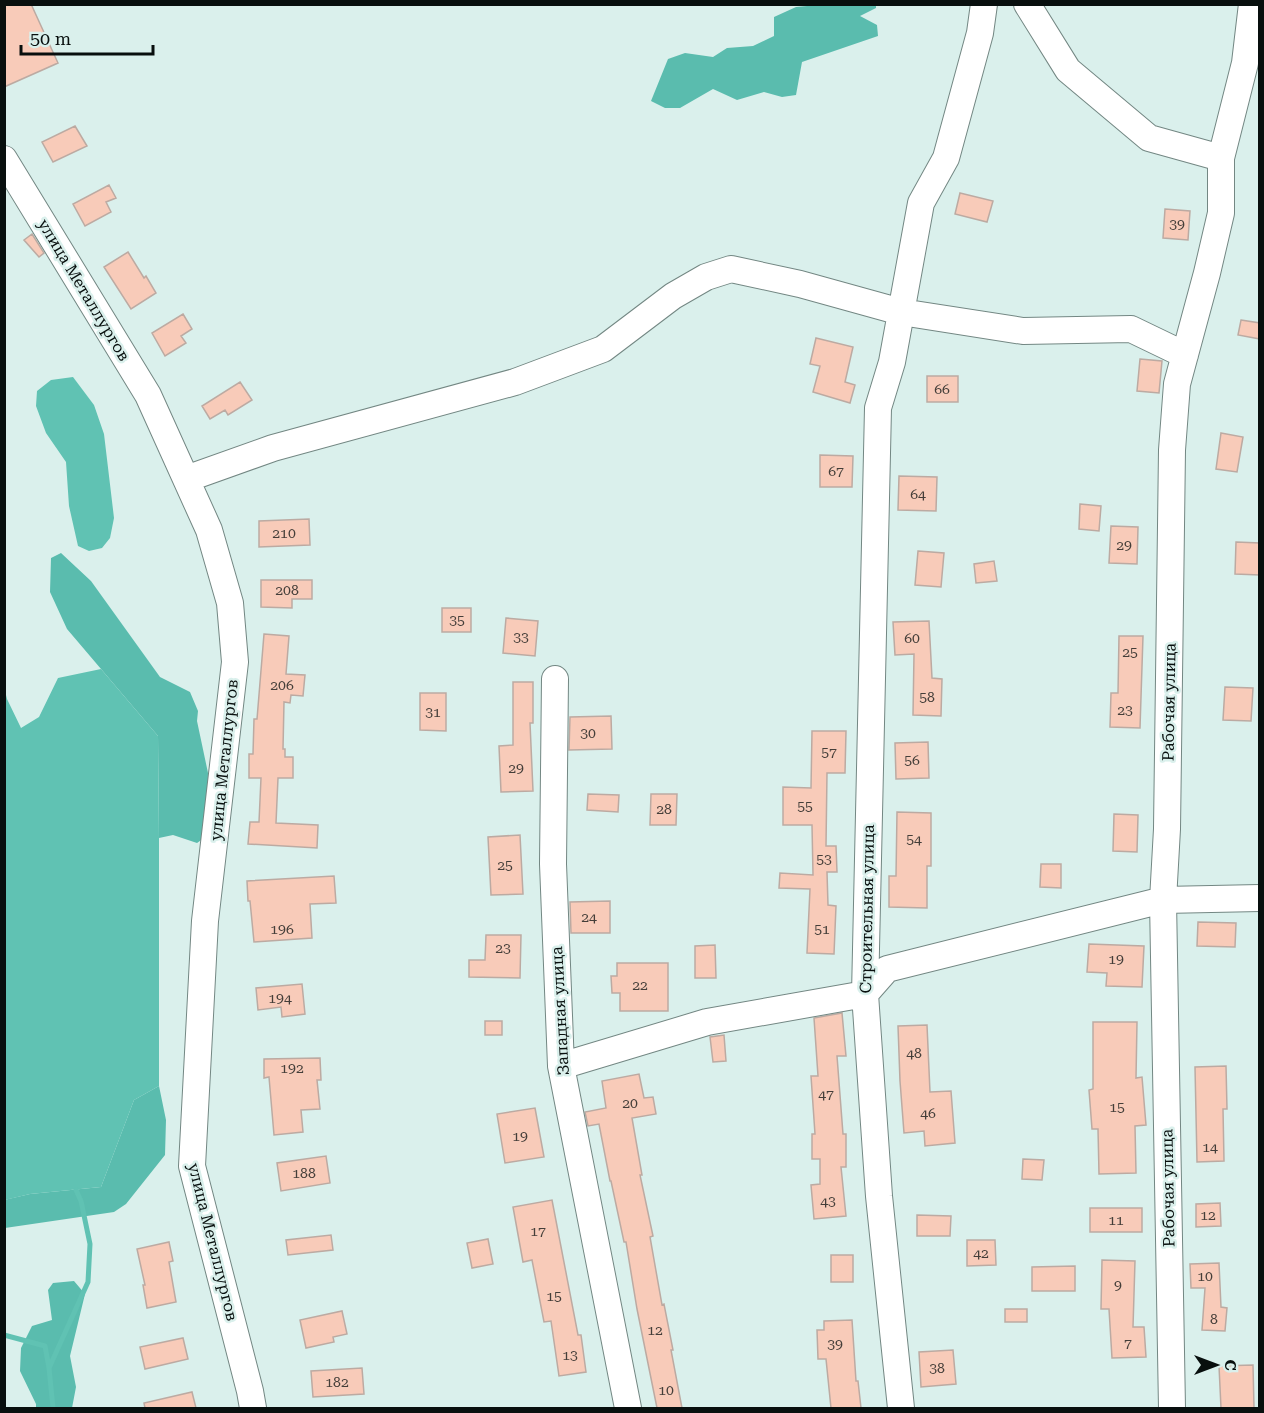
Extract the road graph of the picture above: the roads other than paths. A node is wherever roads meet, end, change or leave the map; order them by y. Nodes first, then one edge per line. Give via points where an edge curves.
1 (984, 4) edge
2 (1027, 4) edge
3 (1252, 4) edge
4 (1221, 158) junction
5 (4, 159) edge
6 (901, 312) junction
7 (1185, 355) junction
8 (186, 479) junction
9 (555, 679) dead end
10 (1260, 898) edge
11 (1163, 900) junction
12 (864, 994) junction
13 (561, 1066) junction
14 (253, 1408) edge
15 (628, 1408) edge
16 (901, 1408) edge
17 (1172, 1408) edge

1 - 6 street, Строительная улица via 980,33 946,158 921,203
2 - 4 street via 1068,70 1149,138
3 - 4 street, Рабочая улица via 1245,63
4 - 7 street, Рабочая улица via 1221,213
5 - 8 street, улица Металлургов via 148,395
6 - 7 street via 1023,331 1131,329
6 - 8 street via 731,269 706,277 673,296 603,349 516,382 273,448
6 - 12 street, Строительная улица via 878,408
7 - 11 street, Рабочая улица via 1177,384 1172,450
8 - 14 street, улица Металлургов via 209,530 230,603 235,662 205,921 192,1166
9 - 13 street, Западная улица via 553,864
10 - 11 street
11 - 12 street via 887,969
11 - 17 street, Рабочая улица
12 - 13 street via 707,1022
12 - 16 street, Строительная улица via 879,1196
13 - 15 street, Западная улица

